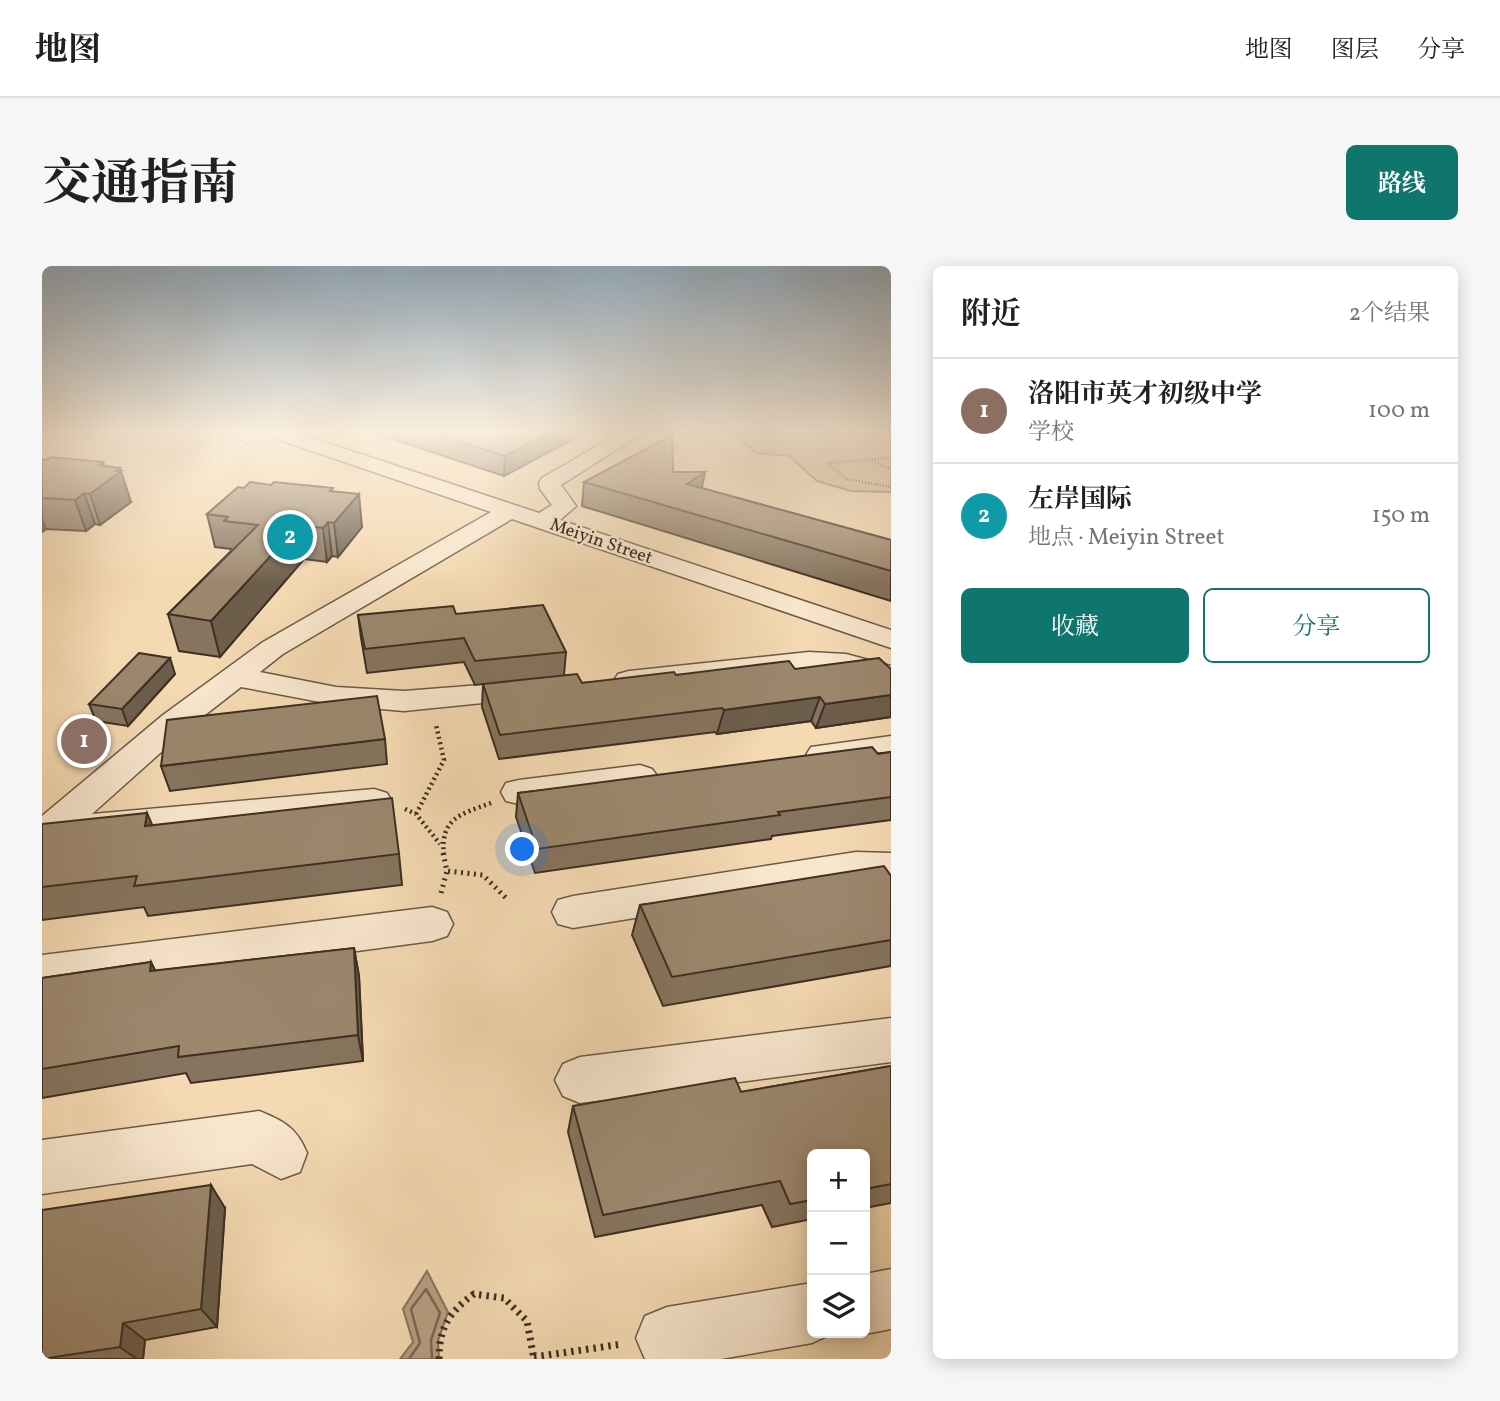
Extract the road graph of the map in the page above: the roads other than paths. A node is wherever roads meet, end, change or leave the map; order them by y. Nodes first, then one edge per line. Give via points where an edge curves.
1 (424, 482) edge
2 (552, 482) edge
3 (510, 511) junction
4 (542, 522) junction
5 (891, 639) edge
6 (891, 676) edge
7 (235, 677) junction
8 (601, 683) edge
9 (559, 687) edge
10 (891, 747) edge
11 (795, 758) edge
12 (671, 774) edge
13 (519, 792) edge
14 (400, 807) road end
15 (47, 833) edge
16 (891, 868) edge
17 (573, 912) dead end
18 (432, 925) dead end
19 (42, 974) edge
20 (891, 1040) edge
21 (580, 1080) dead end
22 (281, 1153) dead end
23 (42, 1167) edge
24 (891, 1299) edge
25 (870, 1303) edge
26 (807, 1314) edge
27 (667, 1338) road end

1 - 3 street, Meiyin Street
2 - 4 street via 551,489 565,506
3 - 4 street, Meiyin Street
3 - 7 street via 273,648
4 - 5 street, Meiyin Street
6 - 8 street via 846,663 809,661
7 - 9 street via 336,696 404,701
7 - 15 street via 175,722
10 - 11 street
12 - 13 street
14 - 15 street
16 - 17 street via 856,867
18 - 19 street
20 - 21 street
22 - 23 street via 259,1137
24 - 25 street
26 - 27 street

